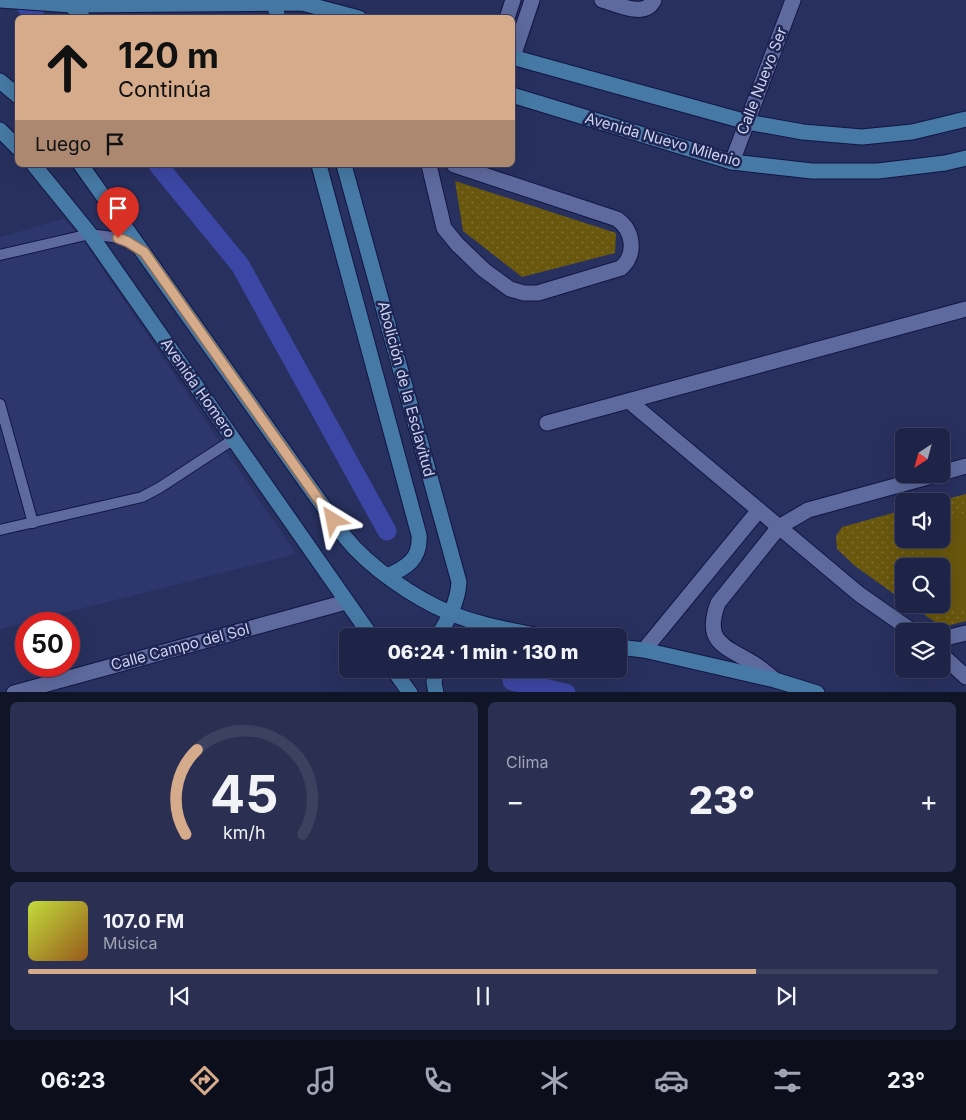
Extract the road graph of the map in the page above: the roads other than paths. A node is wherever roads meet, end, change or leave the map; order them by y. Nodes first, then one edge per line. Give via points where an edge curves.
1 (1, 0) edge
2 (513, 0) edge
3 (532, 0) edge
4 (602, 0) edge
5 (654, 0) edge
6 (793, 0) edge
7 (69, 2) edge
8 (275, 7) edge
9 (303, 7) edge
10 (81, 15) edge
11 (344, 15) edge
12 (508, 15) edge
13 (515, 52) edge
14 (515, 59) edge
15 (0, 81) edge
16 (15, 94) edge
17 (515, 96) edge
18 (966, 119) edge
19 (747, 122) junction
20 (0, 130) edge
21 (15, 145) edge
22 (966, 158) edge
23 (732, 162) junction
24 (36, 167) edge
25 (82, 167) edge
26 (97, 167) edge
27 (320, 167) edge
28 (345, 167) edge
29 (429, 167) edge
30 (460, 167) edge
31 (93, 181) junction
32 (90, 234) junction
33 (144, 252) junction
34 (0, 255) edge
35 (966, 309) edge
36 (630, 401) junction
37 (0, 404) edge
38 (547, 422) dead end
39 (234, 439) junction
40 (966, 466) edge
41 (950, 471) edge
42 (907, 483) edge
43 (759, 510) junction
44 (32, 523) junction
45 (779, 527) junction
46 (0, 530) edge
47 (387, 576) junction
48 (346, 602) junction
49 (450, 613) junction
50 (901, 623) edge
51 (365, 628) edge
52 (442, 628) edge
53 (500, 628) edge
54 (966, 633) edge
55 (950, 637) edge
56 (627, 648) edge
57 (644, 650) junction
58 (950, 662) edge
59 (966, 677) edge
60 (435, 678) edge
61 (401, 680) edge
62 (775, 680) junction
63 (14, 692) edge
64 (420, 692) edge
65 (436, 692) edge
66 (817, 692) edge

1 - 7 street
2 - 12 street
3 - 13 street
4 - 5 street via 637,10 648,8
6 - 19 street, Calle Nuevo Ser
7 - 8 street
7 - 10 street
8 - 9 street
9 - 11 street
14 - 19 street
15 - 16 street
17 - 23 street, Avenida Nuevo Milenio
18 - 19 street via 912,132 862,136 803,132
19 - 23 street, Calle Nuevo Ser
20 - 21 street
22 - 23 street, Avenida Nuevo Milenio via 878,171 812,171
24 - 32 street, Avenida Homero
25 - 31 street
26 - 31 street
27 - 47 street, Abolición de la Esclavitud via 420,542 413,561
28 - 49 street, Abolición de la Esclavitud via 459,582 458,595
29 - 30 street via 444,228 484,270 510,289 538,293 621,268 629,258 632,251 628,231 617,219
31 - 33 street
32 - 33 lane via 118,238
32 - 34 lane
32 - 39 street, Avenida Homero
33 - 47 street via 345,537 356,551
35 - 36 street
36 - 38 street
36 - 43 street
37 - 44 lane
39 - 44 lane via 142,497
39 - 48 street, Avenida Homero
40 - 41 street
42 - 45 street via 808,510
43 - 45 street
43 - 57 street
44 - 46 lane
45 - 50 street via 859,594
45 - 62 street via 718,603 713,616 717,639 725,649 753,663
47 - 49 street
48 - 51 street, Avenida Homero
48 - 63 street, Calle Campo del Sol
49 - 52 street, Abolición de la Esclavitud
49 - 53 street
54 - 55 street
56 - 57 street
57 - 62 street
58 - 59 street
60 - 65 street
61 - 64 street
62 - 66 street

